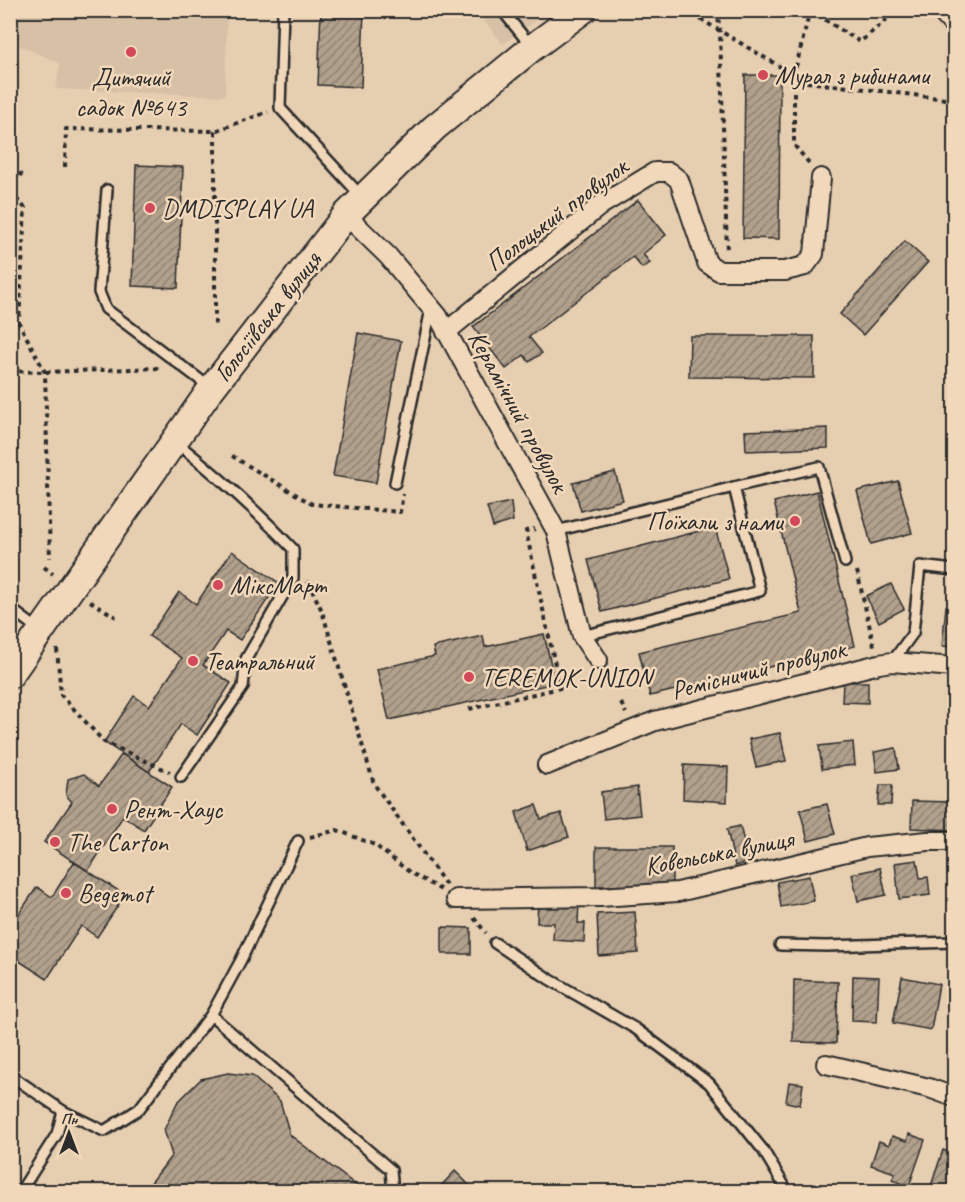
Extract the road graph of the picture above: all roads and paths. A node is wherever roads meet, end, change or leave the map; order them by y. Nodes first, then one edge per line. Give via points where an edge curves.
1 (284, 10) edge
2 (502, 10) edge
3 (583, 10) edge
4 (685, 10) edge
5 (717, 10) edge
6 (810, 10) edge
7 (945, 10) edge
8 (892, 14) dead end
9 (954, 20) edge
10 (720, 32) junction
11 (532, 48) junction
12 (794, 75) junction
13 (954, 100) edge
14 (280, 108) junction
15 (215, 130) junction
16 (65, 167) dead end
17 (10, 171) edge
18 (23, 175) dead end
19 (821, 178) joint
20 (107, 189) dead end
21 (10, 192) edge
22 (354, 206) junction
23 (728, 271) junction
24 (431, 308) junction
25 (215, 326) dead end
26 (446, 332) junction
27 (184, 367) junction
28 (10, 371) edge
29 (45, 372) junction
30 (211, 389) junction
31 (174, 441) junction
32 (232, 456) dead end
33 (395, 483) dead end
34 (405, 487) dead end
35 (734, 487) junction
36 (554, 527) junction
37 (839, 539) junction
38 (293, 549) junction
39 (50, 558) dead end
40 (845, 562) dead end
41 (954, 570) edge
42 (10, 608) edge
43 (46, 621) junction
44 (582, 636) junction
45 (598, 660) dead end
46 (885, 663) junction
47 (954, 667) edge
48 (10, 675) edge
49 (469, 709) dead end
50 (547, 765) dead end
51 (181, 777) joint
52 (298, 841) joint
53 (954, 841) edge
54 (456, 898) junction
55 (954, 942) edge
56 (495, 943) dead end
57 (780, 945) dead end
58 (211, 1015) junction
59 (826, 1064) dead end
60 (10, 1075) edge
61 (954, 1097) edge
62 (63, 1111) junction
63 (20, 1191) edge
64 (393, 1191) edge
65 (788, 1191) edge

1 - 14 lane
2 - 11 lane
3 - 11 main road, Голосіївська вулиця
4 - 10 path
5 - 10 path
6 - 8 path via 860,42
6 - 12 path
7 - 9 main road
10 - 12 path
10 - 23 path
11 - 22 main road, Голосіївська вулиця via 434,128
12 - 13 path via 807,82
12 - 19 path via 794,145
14 - 15 path
14 - 22 lane
15 - 16 path via 66,129
15 - 25 path
17 - 18 path
19 - 23 street via 814,254 805,266 785,272
20 - 27 lane via 99,292 106,309
21 - 29 path via 25,208 20,323
22 - 24 street, Керамічний провулок via 387,256
22 - 30 main road, Голосіївська вулиця
23 - 26 street, Полоцький провулок via 719,271 707,263 679,180 669,172 655,172 601,206
24 - 26 street, Керамічний провулок
24 - 33 lane
26 - 36 street, Керамічний провулок
27 - 29 path
27 - 30 lane
28 - 29 path
29 - 39 path
30 - 31 main road, Голосіївська вулиця
31 - 38 lane
31 - 43 main road, Голосіївська вулиця
32 - 34 path via 312,504 400,513
35 - 36 lane
35 - 37 lane via 819,467
35 - 44 lane via 760,591
36 - 44 street, Керамічний провулок
36 - 49 path via 526,531 560,687
37 - 40 lane
37 - 46 path via 851,546
38 - 51 lane via 293,578 246,659 243,687
38 - 54 path via 322,611 374,784
41 - 46 lane via 920,566 913,633
42 - 43 lane
43 - 48 main road, Голосіївська вулиця
43 - 51 path via 61,695 104,742
44 - 45 street, Керамічний провулок
46 - 47 street, Ремісничий провулок
46 - 50 street, Ремісничий провулок via 655,721
52 - 54 path via 337,830 375,846 408,871
52 - 58 lane
53 - 54 street, Ковельська вулиця via 867,847 678,892
55 - 57 lane
56 - 65 lane via 636,1029 709,1083 763,1150
58 - 62 lane via 139,1109 104,1131
58 - 64 lane via 391,1170
59 - 61 street
60 - 62 lane
62 - 63 lane via 57,1134

